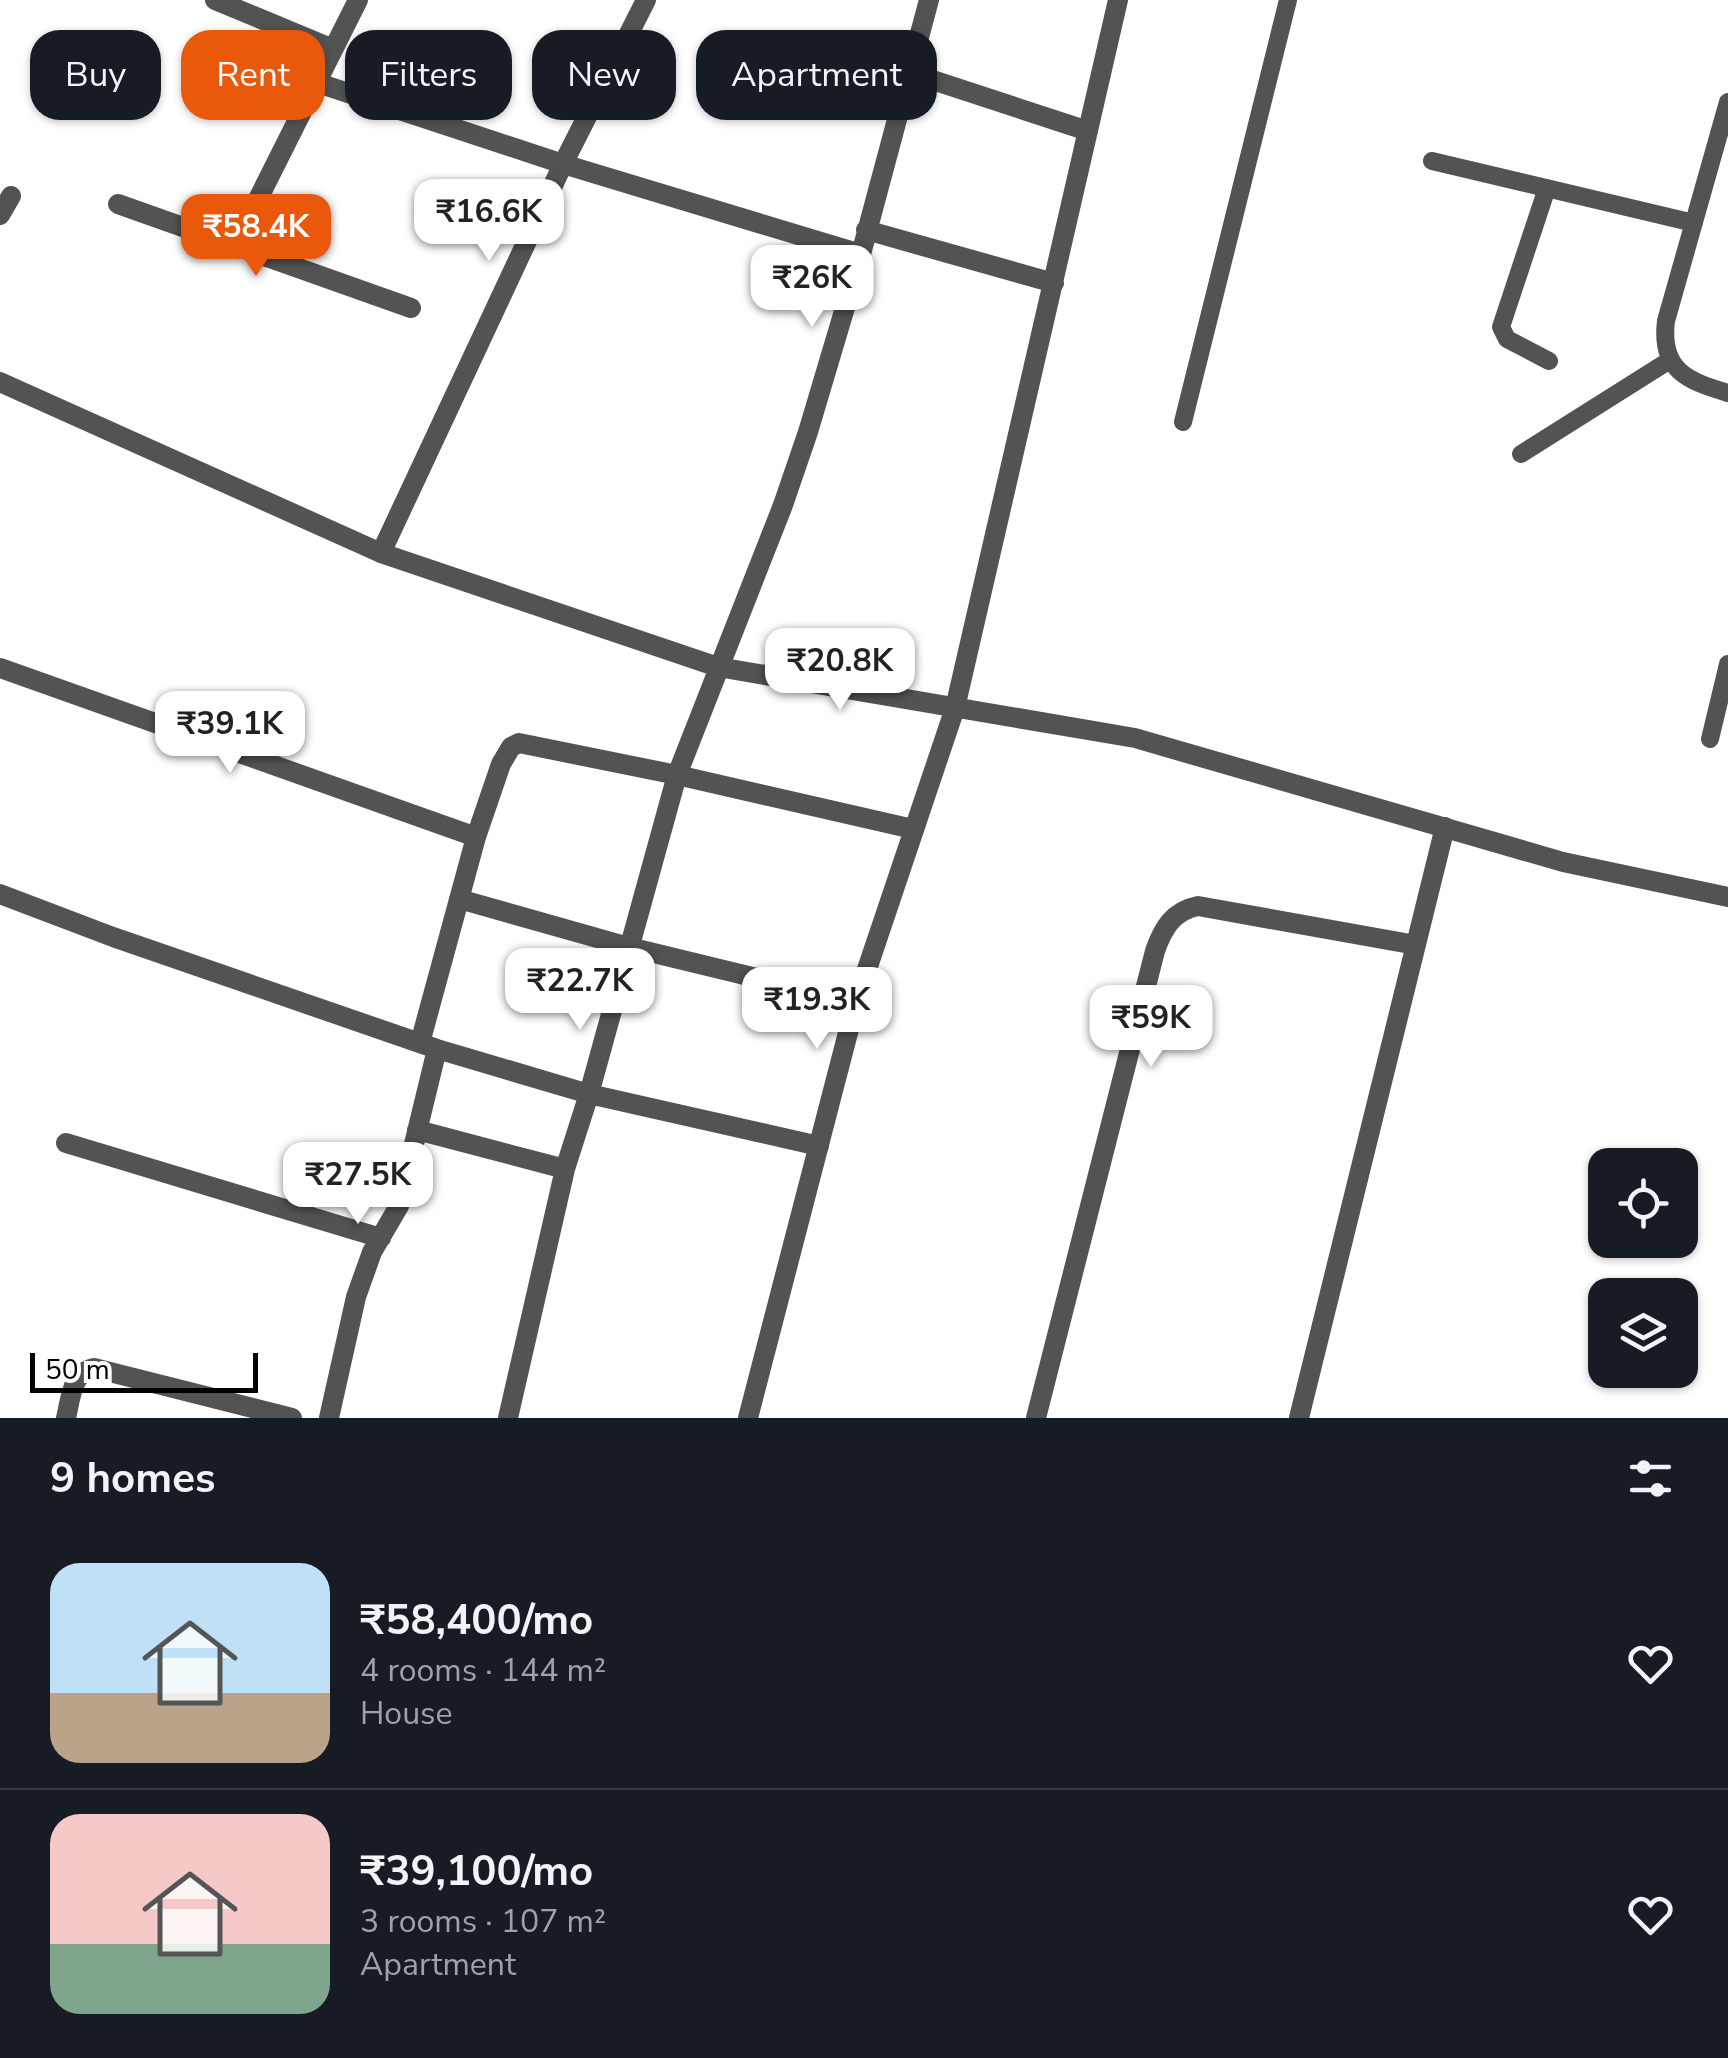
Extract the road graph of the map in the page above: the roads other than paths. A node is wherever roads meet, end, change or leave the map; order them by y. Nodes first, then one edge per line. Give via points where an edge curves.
1 (215, 0) edge
2 (358, 0) edge
3 (646, 0) edge
4 (929, 0) edge
5 (1118, 0) edge
6 (1288, 0) edge
7 (920, 30) edge
8 (333, 50) junction
9 (325, 66) edge
10 (937, 82) edge
11 (325, 85) edge
12 (1728, 102) edge
13 (298, 120) edge
14 (895, 120) edge
15 (1088, 131) junction
16 (1432, 161) dead end
17 (563, 164) junction
18 (1547, 188) junction
19 (118, 204) dead end
20 (1694, 224) junction
21 (866, 230) junction
22 (235, 245) junction
23 (861, 254) junction
24 (1054, 283) junction
25 (411, 308) dead end
26 (1670, 360) junction
27 (1549, 361) dead end
28 (0, 382) edge
29 (1728, 394) edge
30 (1184, 422) dead end
31 (1522, 454) dead end
32 (382, 553) junction
33 (1728, 664) edge
34 (0, 668) edge
35 (718, 668) junction
36 (956, 708) junction
37 (1710, 740) dead end
38 (677, 776) junction
39 (1445, 828) junction
40 (913, 829) junction
41 (476, 837) junction
42 (0, 894) edge
43 (1728, 897) edge
44 (460, 899) junction
45 (1416, 945) junction
46 (629, 947) junction
47 (856, 1002) junction
48 (429, 1046) junction
49 (589, 1094) junction
50 (417, 1130) junction
51 (66, 1143) dead end
52 (819, 1146) junction
53 (565, 1169) junction
54 (381, 1238) junction
55 (243, 1412) edge
56 (66, 1418) edge
57 (292, 1418) edge
58 (329, 1418) edge
59 (508, 1418) edge
60 (748, 1418) edge
61 (1036, 1418) edge
62 (1298, 1418) edge

1 - 8 street
2 - 8 street
3 - 17 street
4 - 7 street
5 - 15 street
6 - 30 lane
8 - 9 street
10 - 15 street
11 - 17 street
12 - 20 lane
13 - 22 street
14 - 21 street
15 - 24 street
16 - 18 lane
17 - 23 street
17 - 32 street
18 - 20 lane
18 - 27 lane via 1501,327 1508,340
19 - 22 street
20 - 26 lane via 1666,321
21 - 23 street
21 - 24 street
22 - 25 street
23 - 35 street via 783,505
24 - 36 street
26 - 29 lane via 1688,379
26 - 31 lane
28 - 32 street
32 - 35 street
33 - 37 lane
34 - 41 street
35 - 36 street
35 - 38 street
36 - 39 street via 1135,738
36 - 40 street
38 - 40 street
38 - 41 street via 519,743 506,754
38 - 46 street
39 - 43 street via 1563,862
39 - 45 street
40 - 47 street
41 - 44 street
42 - 48 street
44 - 46 street
44 - 48 street
45 - 61 street via 1198,906 1167,924
45 - 62 street
46 - 47 street
46 - 49 street
47 - 52 street
48 - 49 street
48 - 50 street
49 - 52 street
49 - 53 street
50 - 53 street
50 - 54 street via 399,1206
51 - 54 street
52 - 60 street
53 - 59 street
54 - 58 street via 356,1297
55 - 56 street via 94,1368 78,1376
55 - 57 street

